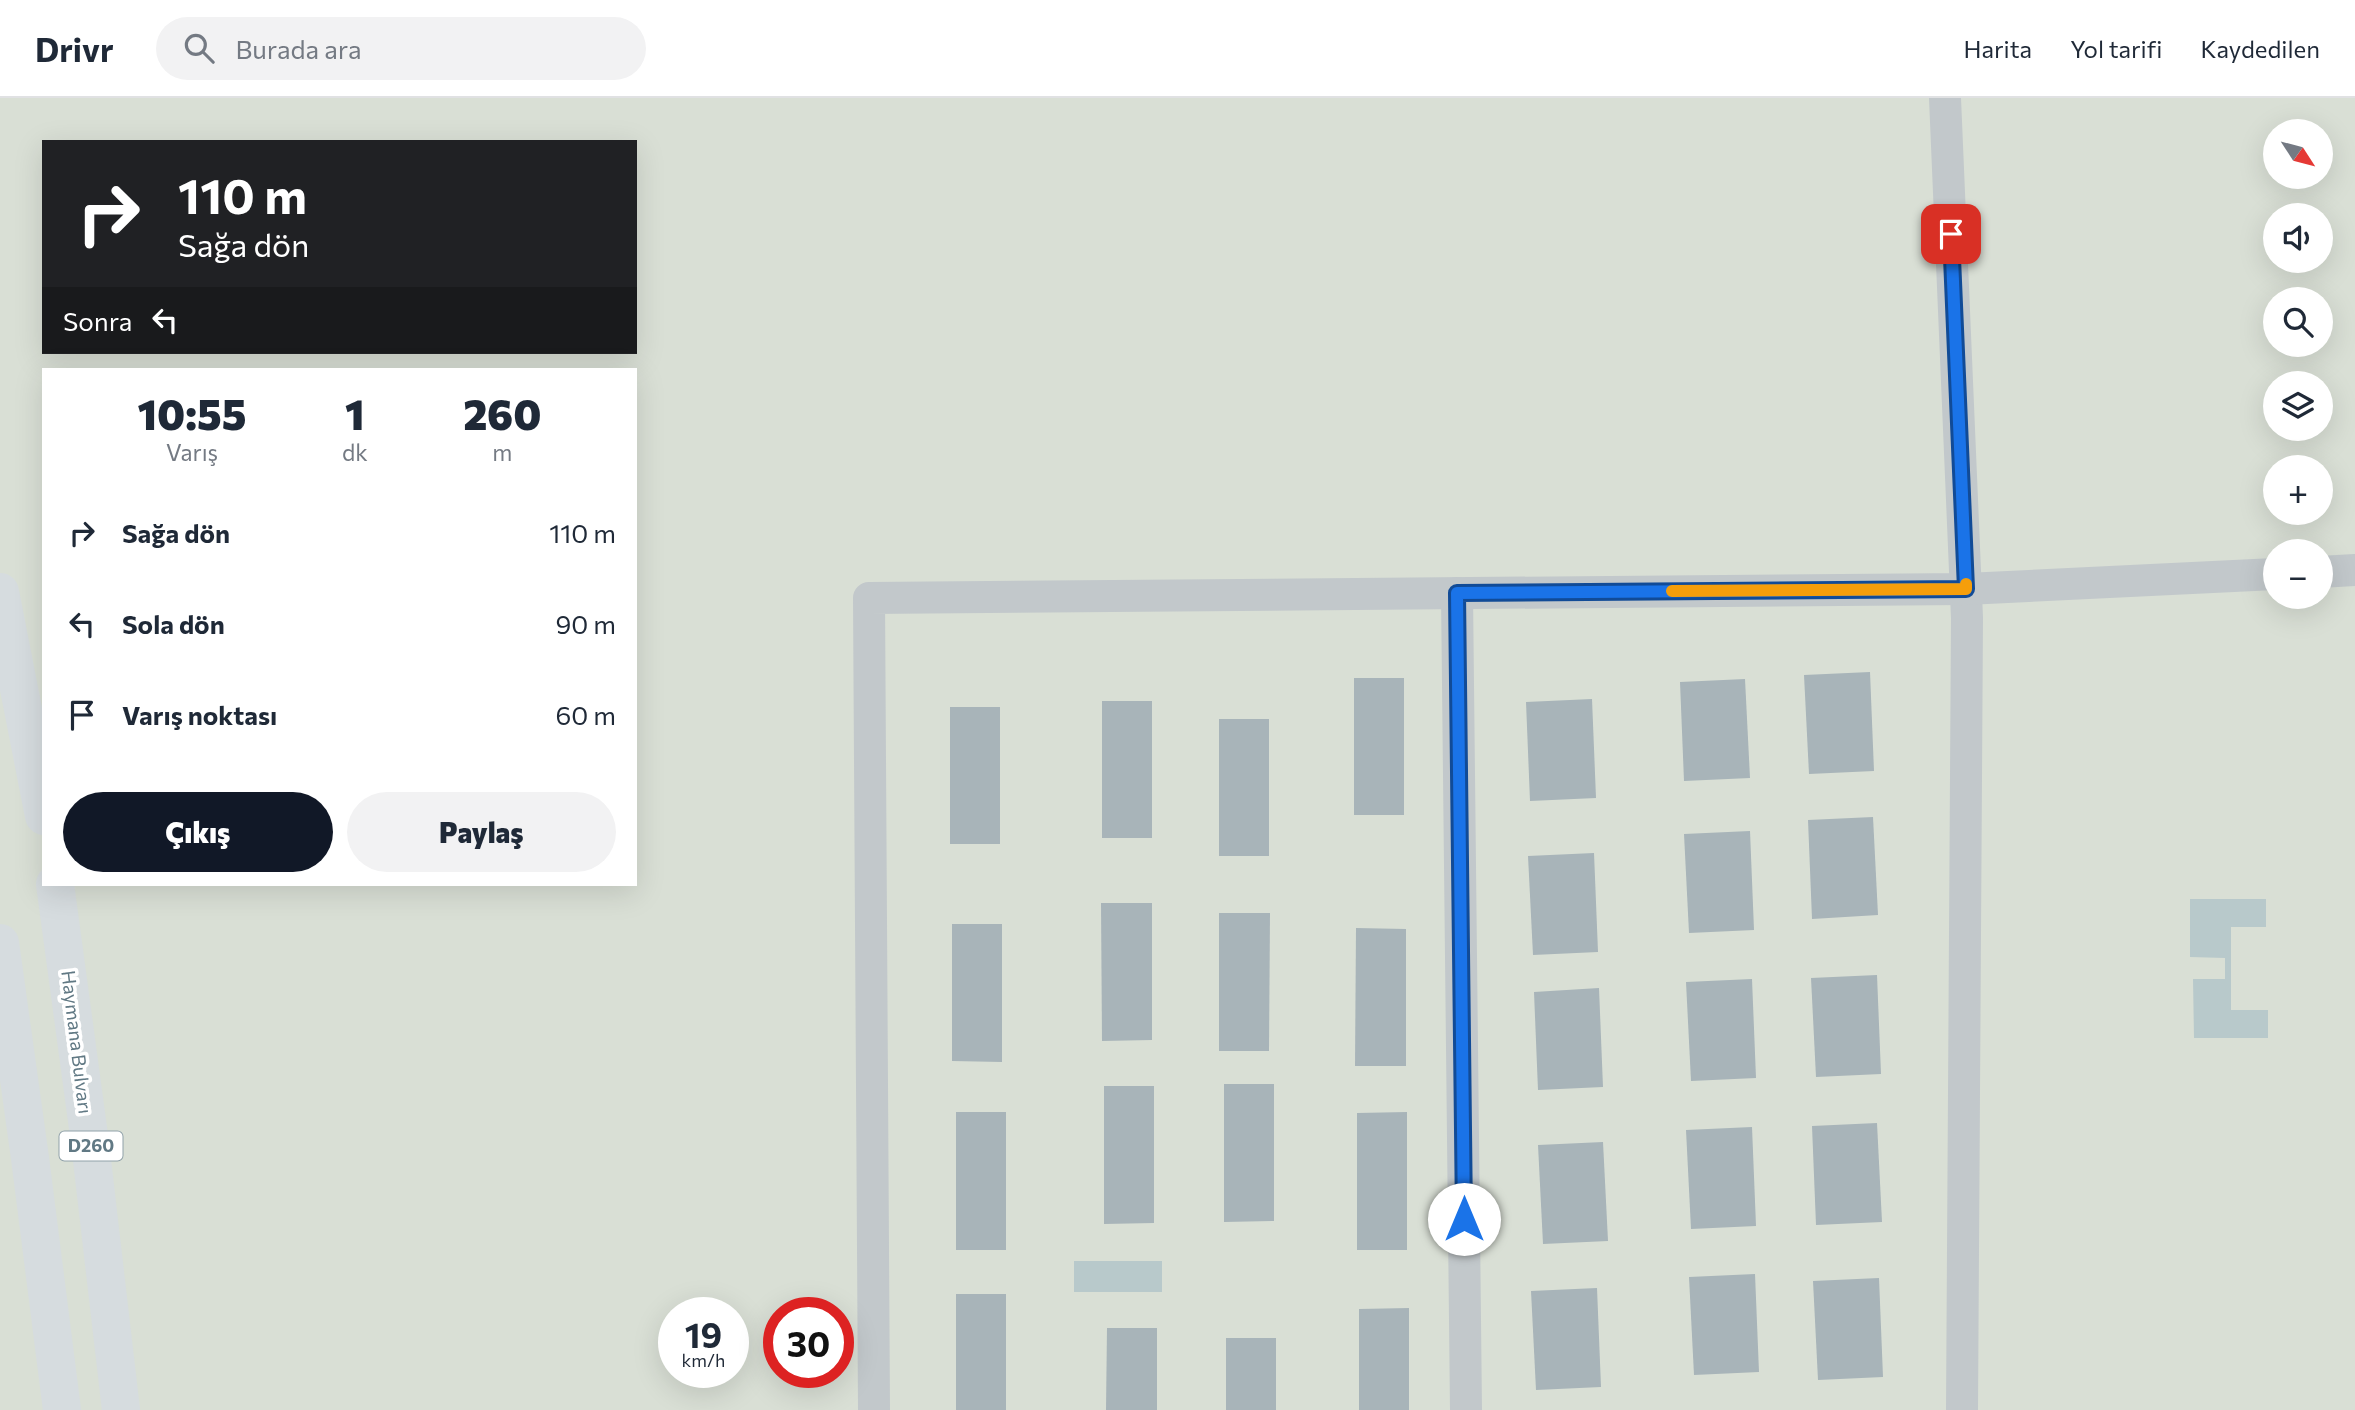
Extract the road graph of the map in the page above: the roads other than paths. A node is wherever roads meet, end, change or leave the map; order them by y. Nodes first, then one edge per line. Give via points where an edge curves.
1 (1945, 98) edge
2 (2355, 570) edge
3 (2333, 571) edge
4 (2263, 575) edge
5 (1966, 589) junction
6 (0, 592) edge
7 (1457, 593) junction
8 (42, 806) edge
9 (55, 886) edge
10 (0, 943) edge
11 (62, 1410) edge
12 (121, 1410) edge
13 (874, 1410) edge
14 (1466, 1410) edge
15 (1962, 1410) edge

1 - 5 street
2 - 3 street
4 - 5 street
5 - 7 street
5 - 15 street
6 - 8 highway
7 - 13 street via 869,598
7 - 14 street
9 - 12 highway, Haymana Bulvarı / D260
10 - 11 highway, D260

